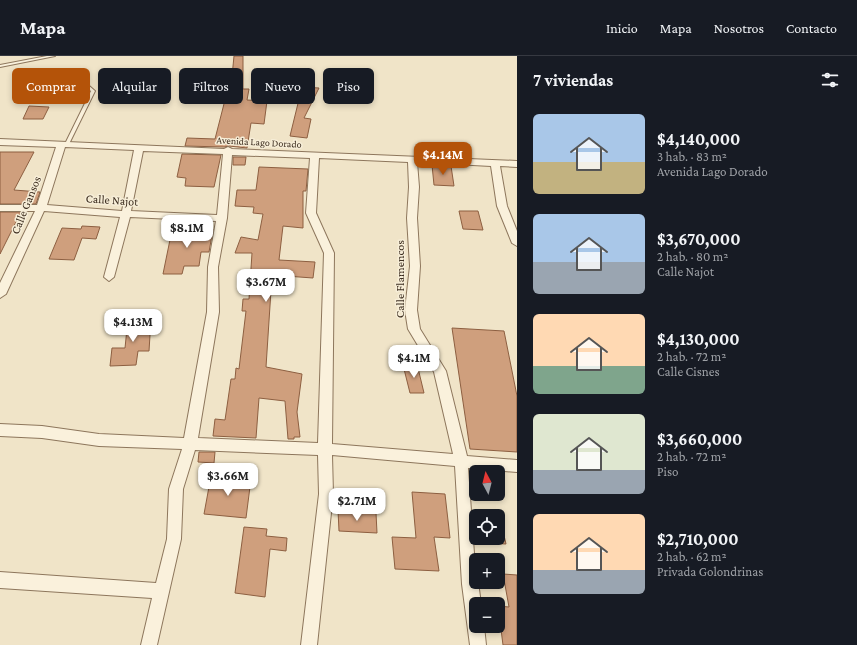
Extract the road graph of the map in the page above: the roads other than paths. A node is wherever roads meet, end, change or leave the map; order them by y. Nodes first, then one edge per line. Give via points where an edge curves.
1 (53, 56) edge
2 (0, 66) edge
3 (90, 88) edge
4 (90, 97) edge
5 (86, 104) edge
6 (0, 142) edge
7 (64, 146) junction
8 (139, 149) junction
9 (228, 150) junction
10 (315, 156) junction
11 (412, 159) junction
12 (495, 163) junction
13 (517, 164) edge
14 (0, 208) edge
15 (41, 208) junction
16 (126, 214) junction
17 (222, 218) junction
18 (517, 243) edge
19 (109, 277) dead end
20 (1, 288) edge
21 (0, 430) edge
22 (190, 444) junction
23 (325, 449) junction
24 (461, 460) junction
25 (517, 466) edge
26 (0, 580) edge
27 (162, 591) junction
28 (149, 645) edge
29 (310, 645) edge
30 (478, 645) edge

1 - 2 lane
3 - 4 lane via 93,91
5 - 7 lane
6 - 7 street, Avenida Lago Dorado
7 - 8 street, Avenida Lago Dorado
7 - 15 street, Calle Gansos
8 - 9 street, Avenida Lago Dorado
8 - 16 street
9 - 10 street, Avenida Lago Dorado
9 - 17 street
10 - 11 street, Avenida Lago Dorado
10 - 23 street via 311,213 328,253
11 - 12 street, Avenida Lago Dorado
11 - 24 street, Calle Flamencos via 414,266 411,310 414,329 440,371
12 - 13 street, Avenida Lago Dorado
12 - 18 street via 502,206
14 - 15 street, Calle Najot
15 - 16 street, Calle Najot
15 - 20 street, Calle Gansos
16 - 17 street, Calle Najot
16 - 19 street
17 - 22 street via 213,267 213,312
21 - 22 street via 42,432 99,440
22 - 23 street
22 - 27 street via 176,489 174,539
23 - 24 street
23 - 29 street via 326,494
24 - 25 street
24 - 30 street, Calle Flamencos via 470,584
26 - 27 street
27 - 28 street

